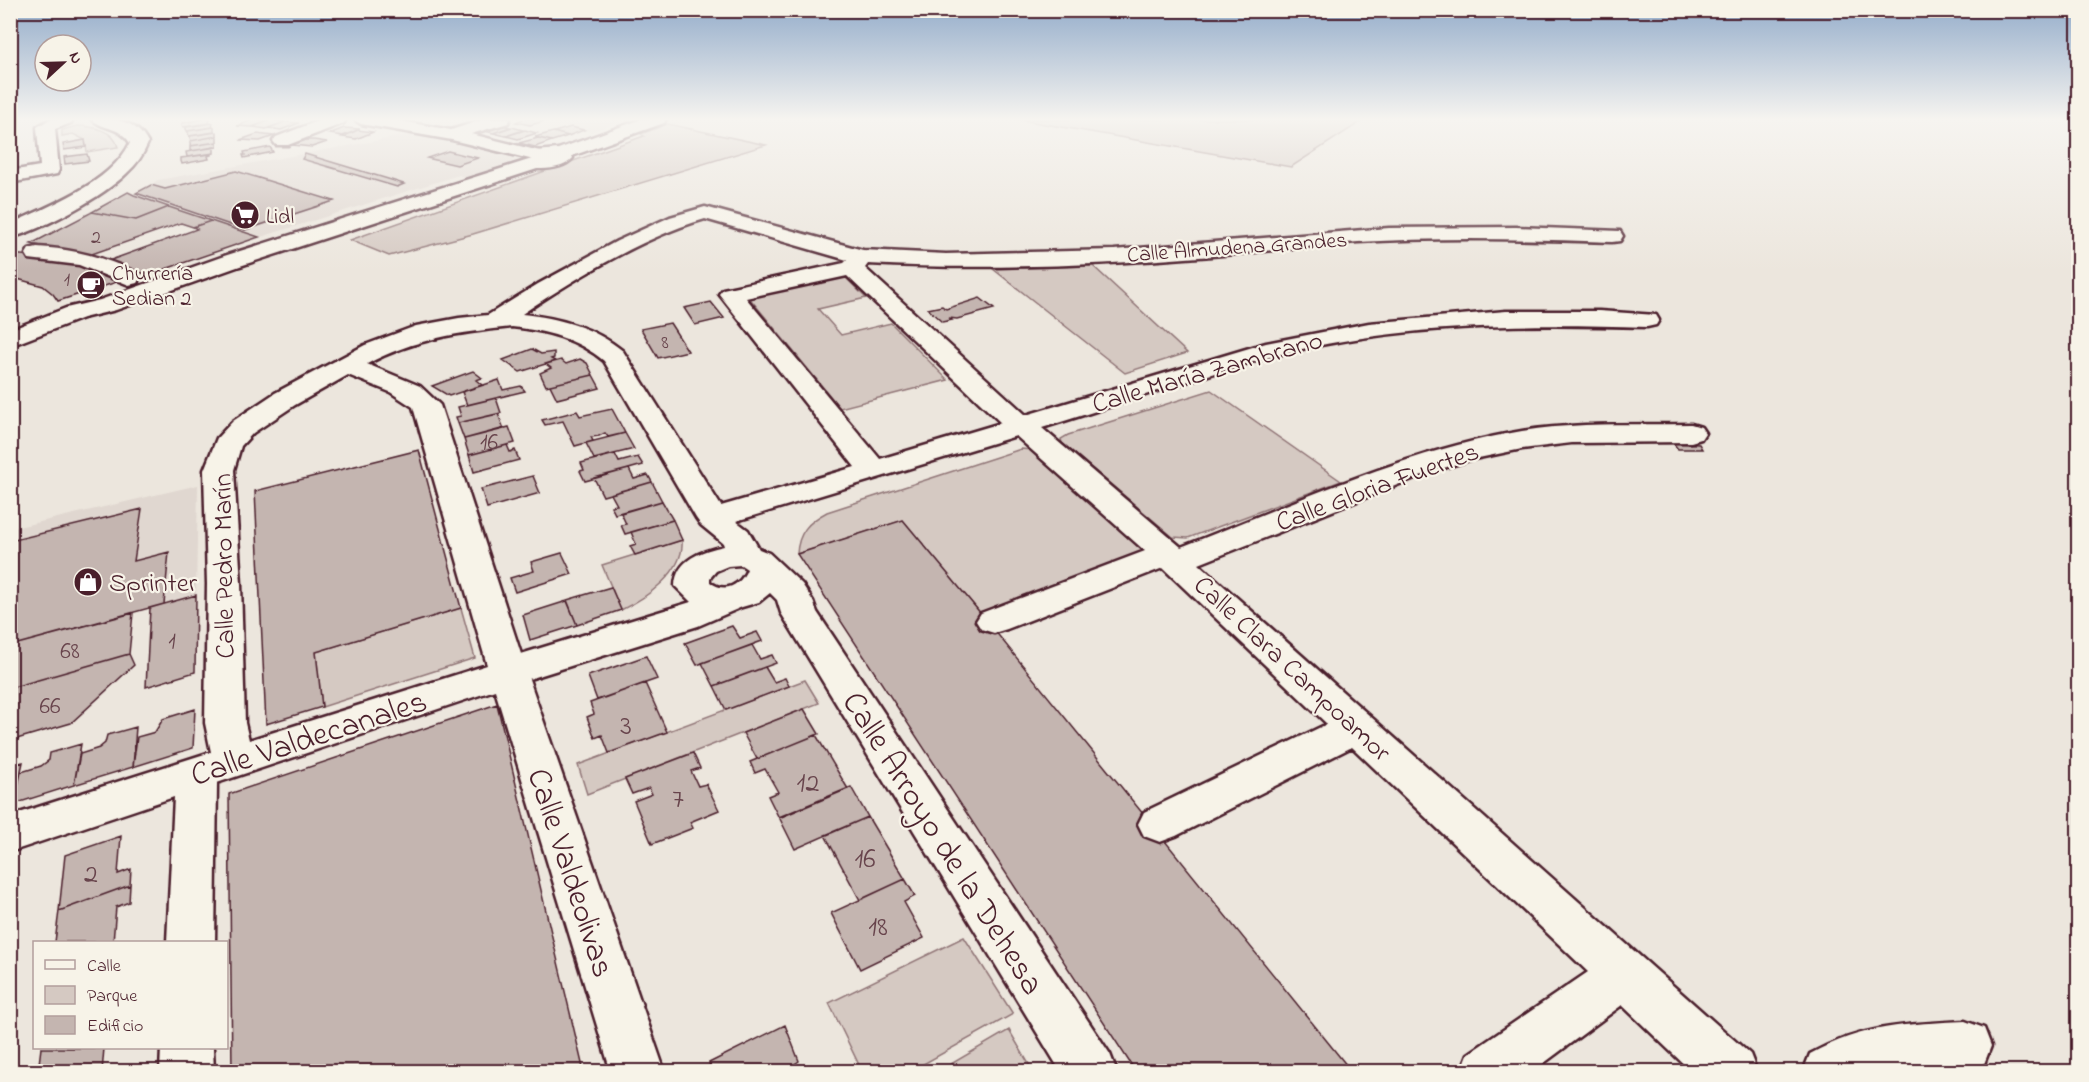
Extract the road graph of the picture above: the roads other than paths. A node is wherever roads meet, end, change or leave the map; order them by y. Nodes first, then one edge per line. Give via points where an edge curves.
1 (50, 169) edge
2 (118, 169) edge
3 (506, 169) edge
4 (10, 177) edge
5 (10, 232) edge
6 (1612, 236) dead end
7 (37, 254) dead end
8 (857, 262) junction
9 (129, 278) dead end
10 (108, 305) junction
11 (1647, 320) dead end
12 (495, 321) junction
13 (10, 339) edge
14 (10, 359) edge
15 (345, 365) junction
16 (1020, 425) junction
17 (1691, 433) dead end
18 (874, 471) junction
19 (1172, 557) junction
20 (739, 562) junction
21 (702, 572) junction
22 (994, 621) dead end
23 (606, 640) junction
24 (508, 672) junction
25 (1356, 727) junction
26 (214, 766) junction
27 (1160, 824) dead end
28 (10, 834) edge
29 (190, 941) edge
30 (1624, 975) junction
31 (1965, 1046) dead end
32 (188, 1049) edge
33 (187, 1071) edge
34 (638, 1071) edge
35 (1091, 1071) edge
36 (1487, 1071) edge
37 (1731, 1071) edge
38 (1829, 1071) edge

1 - 4 street
2 - 5 street via 83,196
3 - 10 street
6 - 8 street, Calle Almudena Grandes via 1522,232 1358,236 1157,254
7 - 9 street via 82,258
8 - 12 street, Calle Almudena Grandes via 705,213 631,243 531,296
8 - 16 street, Calle Clara Campoamor
8 - 18 street via 731,294
10 - 13 street via 75,313
10 - 14 street
11 - 16 street, Calle María Zambrano via 1478,318 1357,331 1275,348
12 - 15 street, Calle Pedro Marín via 416,334
12 - 20 street, Calle Pedro Marín via 525,321 567,329 597,342 614,356
15 - 24 street, Calle Valdeolivas via 396,385 426,405
15 - 26 street, Calle Pedro Marín via 254,419 234,435 223,452 219,470 225,723
16 - 18 street, Calle María Zambrano
16 - 19 street, Calle Clara Campoamor
17 - 19 street, Calle Gloria Fuertes via 1571,434 1477,449 1414,468
18 - 20 street, Calle María Zambrano via 779,500 754,516
19 - 22 street, Calle Gloria Fuertes
19 - 25 street, Calle Clara Campoamor
20 - 21 street
20 - 21 street, Calle Arroyo de la Dehesa via 706,597 696,591
20 - 23 street, Calle Valdecanales via 704,612
20 - 35 street, Calle Arroyo de la Dehesa via 780,604 799,613
21 - 23 street, Calle Valdecanales
23 - 24 street, Calle Valdecanales
24 - 26 street, Calle Valdecanales
24 - 34 street, Calle Valdeolivas
25 - 27 street
25 - 30 street, Calle Clara Campoamor
26 - 28 street, Calle Valdecanales
26 - 29 street, Calle Pedro Marín
30 - 36 street
30 - 37 street, Calle Clara Campoamor
31 - 38 street via 1885,1052 1855,1058
32 - 33 street

